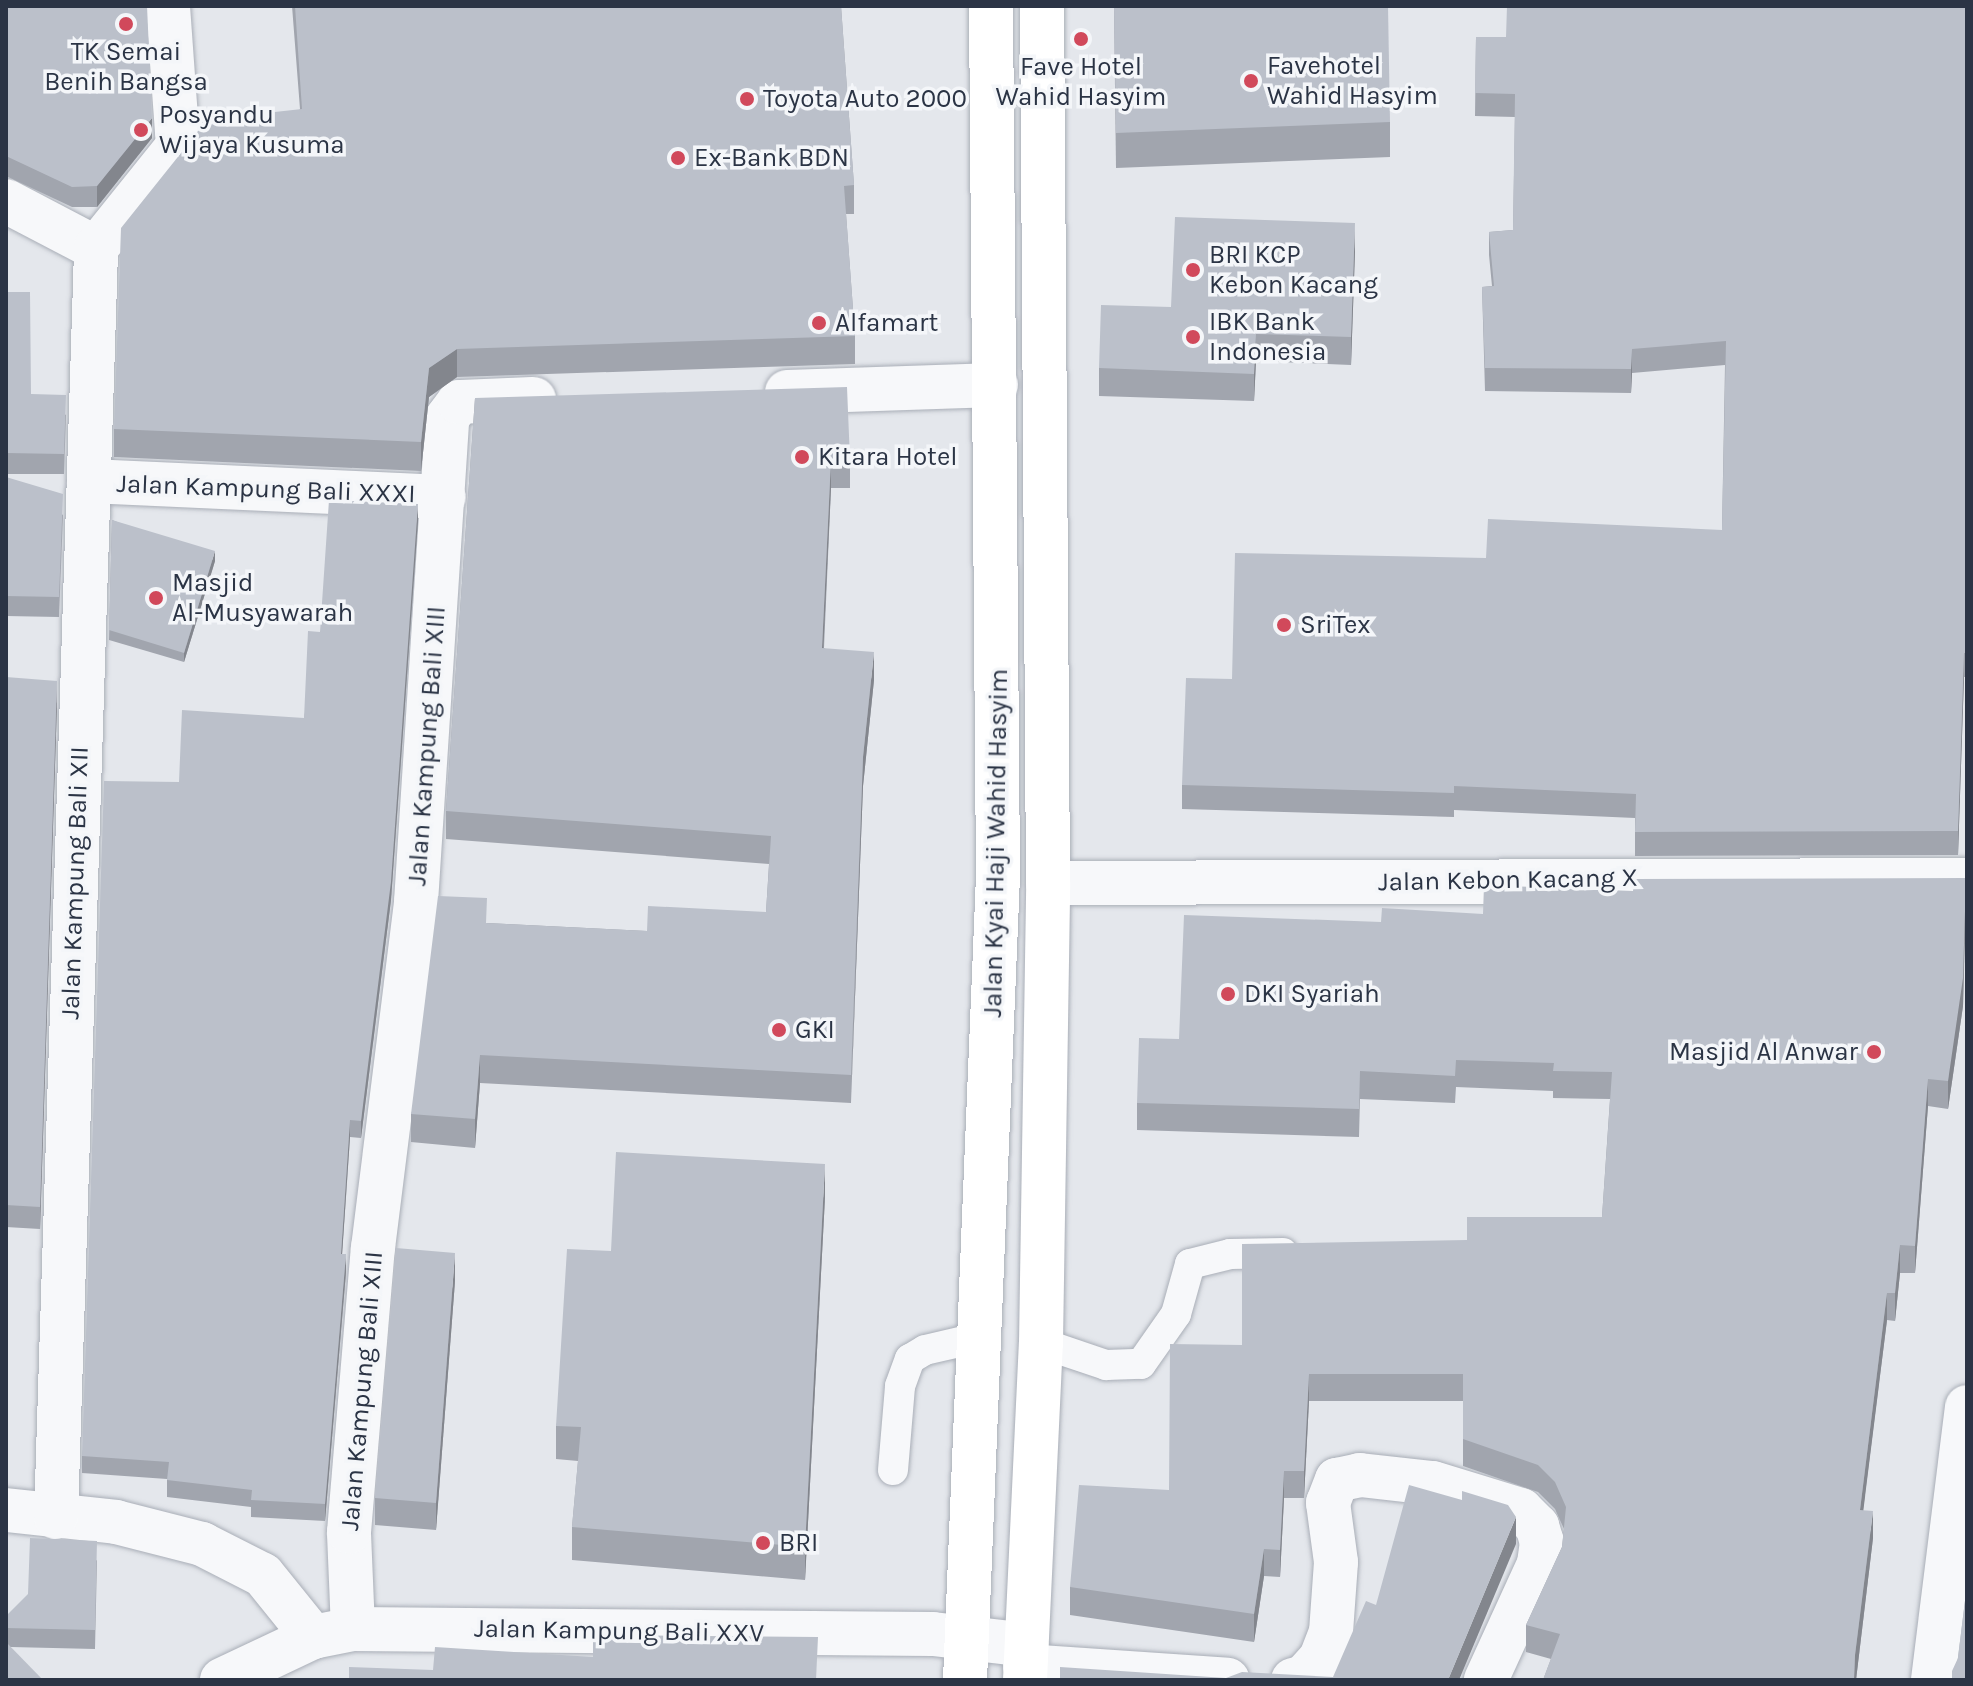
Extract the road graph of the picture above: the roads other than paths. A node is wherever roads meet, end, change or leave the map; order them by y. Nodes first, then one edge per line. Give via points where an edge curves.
1 (168, 6) edge
2 (991, 6) edge
3 (1042, 6) edge
4 (6, 201) edge
5 (96, 248) junction
6 (996, 385) junction
7 (746, 393) edge
8 (570, 398) edge
9 (89, 481) junction
10 (444, 497) junction
11 (1967, 880) edge
12 (1048, 883) junction
13 (1307, 1252) edge
14 (981, 1337) junction
15 (1041, 1343) junction
16 (1967, 1407) edge
17 (893, 1470) dead end
18 (6, 1510) edge
19 (56, 1517) junction
20 (333, 1633) junction
21 (967, 1637) junction
22 (1025, 1664) edge
23 (222, 1680) edge
24 (965, 1680) edge
25 (1228, 1680) edge
26 (1293, 1680) edge
27 (1486, 1680) edge
28 (1933, 1680) edge

1 - 5 street via 178,146
2 - 6 main road, Jalan Kyai Haji Wahid Hasyim
3 - 12 main road, Jalan Kyai Haji Wahid Hasyim
4 - 5 street
5 - 9 street, Jalan Kampung Bali XII
6 - 7 street
6 - 14 main road, Jalan Kyai Haji Wahid Hasyim via 998,876
8 - 10 street, Jalan Kampung Bali XIII via 459,402 451,408
9 - 10 street, Jalan Kampung Bali XXXI
9 - 19 street, Jalan Kampung Bali XII
10 - 20 street, Jalan Kampung Bali XIII via 416,902 373,1248 349,1532
11 - 12 street, Jalan Kebon Kacang X
12 - 15 main road, Jalan Kyai Haji Wahid Hasyim
13 - 15 lane via 1230,1254 1190,1264 1176,1314 1141,1364 1106,1365
14 - 15 main road
14 - 17 lane via 925,1350 910,1359 900,1386
14 - 21 main road, Jalan Kyai Haji Wahid Hasyim
15 - 22 main road, Jalan Kyai Haji Wahid Hasyim
16 - 28 street
18 - 19 street
19 - 20 street via 116,1522 202,1544 263,1575
20 - 21 street, Jalan Kampung Bali XXV
20 - 23 street, Jalan Kampung Bali XXV
21 - 22 street, Jalan Kampung Bali XXV
21 - 24 main road, Jalan Kyai Haji Wahid Hasyim
22 - 25 street, Jalan Kampung Bali XXV
26 - 27 street via 1304,1677 1321,1658 1331,1632 1336,1562 1328,1503 1337,1480 1360,1475 1433,1483 1521,1510 1537,1526 1539,1564

